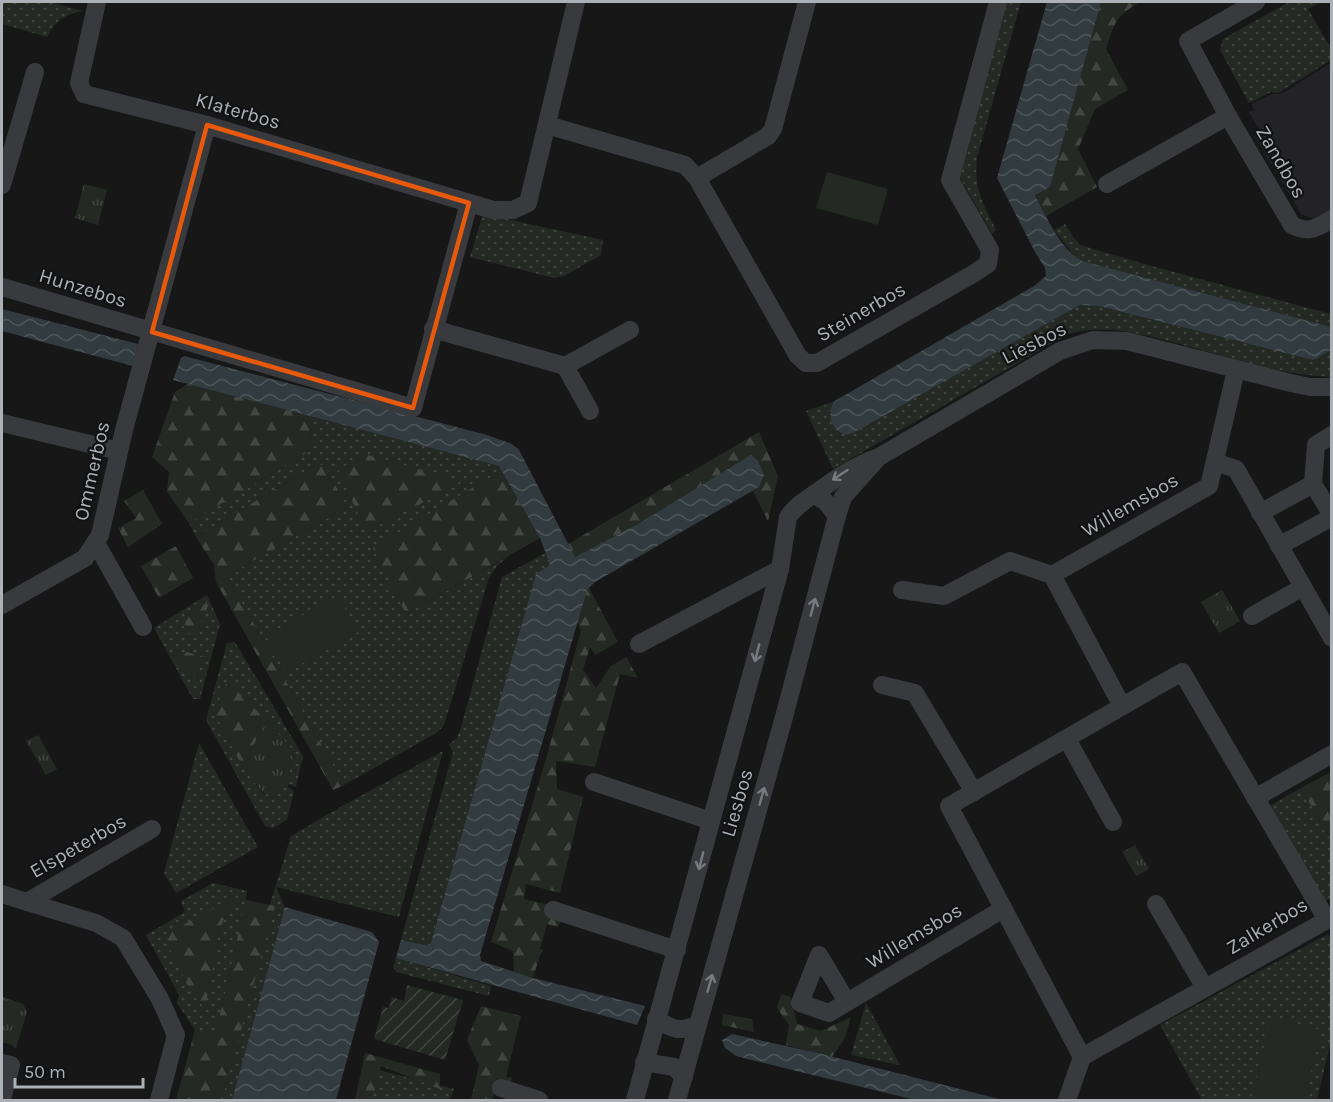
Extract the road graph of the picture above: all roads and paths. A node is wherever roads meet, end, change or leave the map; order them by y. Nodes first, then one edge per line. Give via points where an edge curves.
1 (97, 2) edge
2 (576, 2) edge
3 (807, 2) edge
4 (998, 2) edge
5 (1256, 2) edge
6 (34, 72) dead end
7 (1228, 116) junction
8 (207, 125) junction
9 (548, 125) junction
10 (6, 154) edge
11 (697, 178) junction
12 (1107, 184) dead end
13 (2, 186) edge
14 (470, 203) junction
15 (1332, 219) edge
16 (2, 287) edge
17 (433, 329) junction
18 (630, 330) dead end
19 (152, 332) junction
20 (565, 366) junction
21 (1236, 370) junction
22 (1332, 387) edge
23 (590, 411) dead end
24 (2, 423) edge
25 (1332, 435) edge
26 (119, 451) junction
27 (879, 457) junction
28 (1215, 462) junction
29 (1313, 484) junction
30 (814, 494) junction
31 (1260, 513) junction
32 (837, 516) junction
33 (1332, 516) edge
34 (96, 543) junction
35 (1279, 546) junction
36 (780, 569) junction
37 (1052, 575) junction
38 (1303, 587) junction
39 (902, 590) dead end
40 (2, 605) edge
41 (1252, 616) dead end
42 (143, 627) dead end
43 (1331, 637) edge
44 (639, 644) dead end
45 (882, 685) dead end
46 (1122, 706) junction
47 (1067, 739) junction
48 (1332, 754) edge
49 (594, 782) dead end
50 (974, 792) junction
51 (1255, 798) junction
52 (711, 822) junction
53 (1113, 822) dead end
54 (152, 829) dead end
55 (2, 894) edge
56 (27, 902) junction
57 (1156, 904) dead end
58 (1003, 909) junction
59 (553, 910) dead end
60 (677, 950) junction
61 (1205, 988) junction
62 (847, 1002) dead end
63 (656, 1019) junction
64 (698, 1025) junction
65 (1082, 1057) junction
66 (644, 1062) junction
67 (2, 1063) edge
68 (684, 1077) junction
69 (501, 1088) dead end
70 (2, 1099) edge
71 (159, 1101) edge
72 (539, 1101) edge
73 (635, 1101) edge
74 (677, 1101) edge
75 (1067, 1101) edge

1 - 8 street, Klaterbos via 79,82 84,94
2 - 9 street, Klaterbos
3 - 11 street via 773,129 753,146
4 - 11 street, Steinerbos via 950,176 952,187 990,250 987,264 973,274 817,363 806,363 798,356
5 - 7 street, Zandbos via 1188,41
6 - 10 street
7 - 12 street, Zandbos
7 - 15 street, Zandbos via 1292,225 1312,230
8 - 14 street, Klaterbos
8 - 19 street, Ommerbos
9 - 11 street, Steinerbos via 675,161
9 - 14 street, Klaterbos via 528,203 513,210 493,210
10 - 13 street
14 - 17 street
16 - 19 street, Hunzebos
17 - 19 street via 413,408
17 - 20 street
18 - 20 street
19 - 26 street, Ommerbos
20 - 23 street
21 - 22 street, Liesbos via 1310,387
21 - 27 street, Liesbos via 1127,341 1094,340 1060,351
21 - 28 street, Willemsbos
24 - 26 street
25 - 29 street via 1316,445
26 - 34 street, Ommerbos
27 -> 30 street, Liesbos via 854,466
27 - 32 street, Liesbos via 843,497
28 - 31 street via 1236,469
28 - 37 street, Willemsbos via 1209,486
29 - 31 street
29 - 33 street
30 - 32 street
30 - 36 street, Liesbos via 789,516
31 - 35 street
64 -> 32 street, Liesbos
33 - 35 street
34 - 40 street, Ommerbos via 85,558
34 - 42 street
35 - 38 street
36 - 44 street
36 -> 52 street, Liesbos
37 - 39 street via 1010,561 944,596
37 - 46 street
38 - 41 street
38 - 43 street
45 - 50 street via 915,693
46 - 47 street
46 - 51 street, Zalkerbos via 1182,672
47 - 50 street
47 - 53 street
48 - 51 street
49 - 52 street, Liesbos
50 - 58 street via 949,806
51 - 61 street, Zalkerbos via 1327,920
52 -> 60 street, Liesbos
54 - 56 street, Elspeterbos
55 - 56 street, Elspeterbos
56 - 71 street, Elspeterbos via 96,923 123,938 160,999 176,1035
57 - 61 street
58 - 62 street, Willemsbos
58 - 65 street
59 - 60 street
60 - 63 street, Liesbos
61 - 65 street, Zalkerbos
63 - 64 street via 675,1029
63 - 66 street, Liesbos
64 - 68 street, Liesbos
65 - 75 street
66 - 68 street via 674,1067
66 - 73 street, Liesbos
67 - 70 street via 11,1065
68 - 74 street, Liesbos
69 - 72 street

